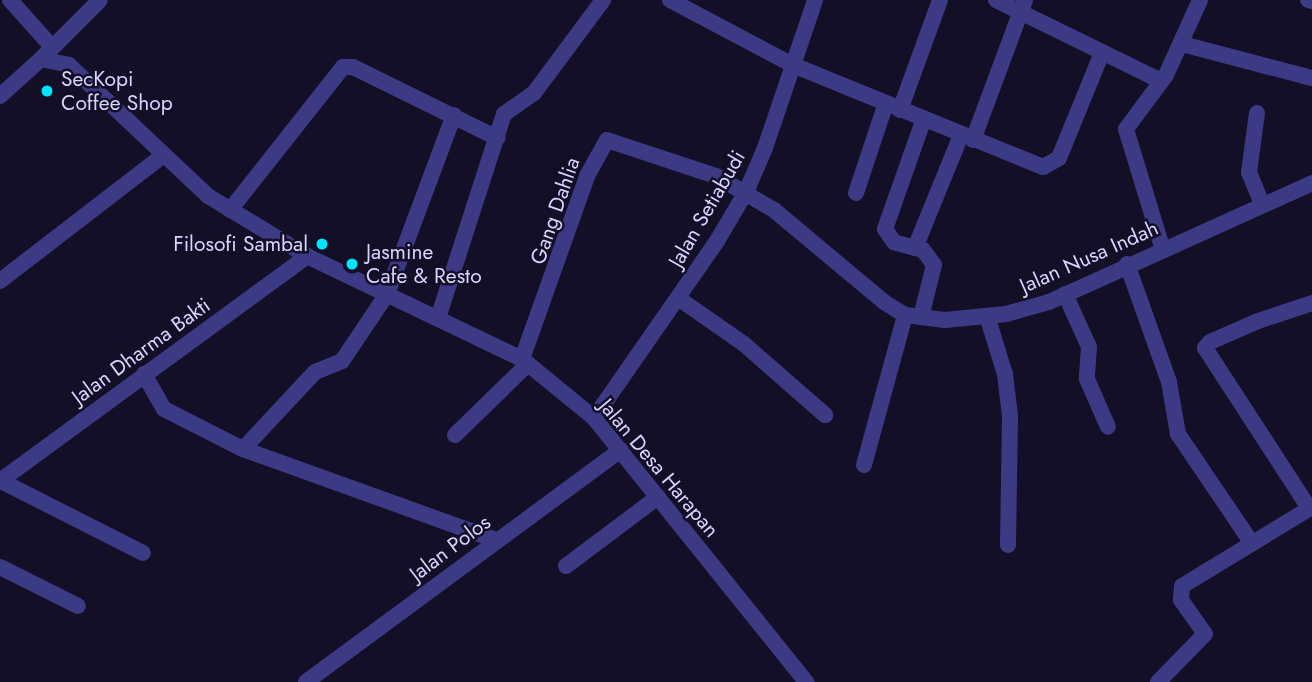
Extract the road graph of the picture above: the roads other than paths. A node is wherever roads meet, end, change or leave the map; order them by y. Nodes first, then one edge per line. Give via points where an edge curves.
1 (10, 0) edge
2 (100, 0) edge
3 (603, 0) edge
4 (670, 0) edge
5 (815, 0) edge
6 (940, 0) edge
7 (996, 0) edge
8 (1200, 0) edge
9 (1022, 7) edge
10 (1182, 44) junction
11 (46, 53) junction
12 (1101, 55) junction
13 (793, 65) junction
14 (1312, 78) edge
15 (1161, 82) junction
16 (0, 96) edge
17 (893, 107) junction
18 (1257, 113) dead end
19 (454, 115) junction
20 (923, 121) junction
21 (967, 137) junction
22 (497, 138) junction
23 (161, 157) junction
24 (1312, 183) edge
25 (746, 192) junction
26 (856, 193) dead end
27 (1262, 204) junction
28 (230, 210) junction
29 (1162, 247) junction
30 (915, 248) junction
31 (307, 256) junction
32 (1127, 264) junction
33 (0, 281) edge
34 (387, 294) junction
35 (1065, 294) junction
36 (678, 298) junction
37 (1312, 303) edge
38 (439, 316) junction
39 (913, 316) junction
40 (987, 316) junction
41 (525, 362) junction
42 (144, 374) junction
43 (825, 415) dead end
44 (594, 418) junction
45 (1108, 427) dead end
46 (456, 435) dead end
47 (243, 449) junction
48 (621, 450) junction
49 (864, 465) dead end
50 (0, 481) edge
51 (658, 497) junction
52 (1310, 508) edge
53 (496, 540) junction
54 (1251, 542) junction
55 (1008, 545) dead end
56 (144, 553) dead end
57 (566, 566) dead end
58 (0, 567) edge
59 (78, 606) dead end
60 (306, 682) edge
61 (806, 682) edge
62 (1158, 682) edge

1 - 11 street
2 - 11 street
3 - 22 street via 534,93 507,110
4 - 13 street
5 - 13 street, Jalan Setiabudi
6 - 17 street
7 - 9 street
8 - 10 street
9 - 12 street
9 - 21 street
10 - 14 street
10 - 15 street
11 - 16 street
11 - 23 street, Jalan Desa Harapan via 79,72
12 - 15 street
12 - 21 street via 1052,165 1035,164
13 - 17 street
13 - 25 street, Jalan Setiabudi
15 - 29 street via 1126,129
17 - 20 street
17 - 26 street
18 - 27 street via 1249,172
19 - 22 street
19 - 28 street via 353,67 343,67
19 - 34 street
20 - 21 street
20 - 30 street via 885,229 894,242
21 - 30 street
22 - 38 street
23 - 28 street, Jalan Desa Harapan
23 - 33 street
24 - 27 street, Jalan Nusa Indah
25 - 36 street, Jalan Setiabudi
25 - 39 street
25 - 41 street, Gang Dahlia via 695,166 603,142
27 - 29 street, Jalan Nusa Indah
28 - 31 street, Jalan Desa Harapan
29 - 32 street, Jalan Nusa Indah
30 - 39 street via 929,256 935,274
31 - 34 street, Jalan Desa Harapan
31 - 42 street, Jalan Dharma Bakti
32 - 35 street, Jalan Nusa Indah
32 - 54 street via 1169,383 1178,434
34 - 38 street, Jalan Desa Harapan
34 - 47 street via 346,358 314,372
35 - 40 street, Jalan Nusa Indah
35 - 45 street via 1089,347 1087,379
36 - 43 street via 744,344
36 - 44 street, Jalan Setiabudi
37 - 52 street via 1258,321 1206,348
38 - 41 street, Jalan Desa Harapan
39 - 40 street, Jalan Nusa Indah
39 - 49 street
40 - 55 street via 1005,374 1009,406
41 - 44 street, Jalan Desa Harapan
41 - 46 street
42 - 47 street via 164,409
42 - 50 street, Jalan Dharma Bakti
44 - 48 street, Jalan Desa Harapan
47 - 53 street
48 - 51 street, Jalan Desa Harapan
48 - 53 street, Jalan Polos
50 - 56 street
51 - 57 street
51 - 61 street, Jalan Desa Harapan
52 - 54 street
53 - 60 street, Jalan Polos
54 - 62 street via 1180,589 1181,600 1205,634
58 - 59 street

